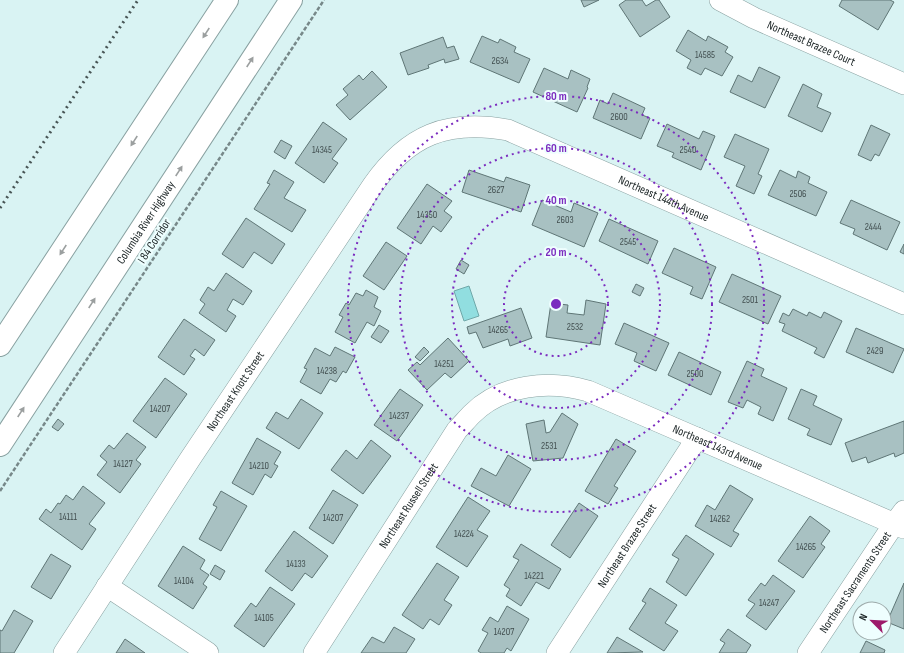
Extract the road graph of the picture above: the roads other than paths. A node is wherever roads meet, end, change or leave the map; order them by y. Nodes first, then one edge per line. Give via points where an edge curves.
1 (227, 0) edge
2 (291, 0) edge
3 (720, 0) edge
4 (904, 84) edge
5 (419, 140) joint
6 (904, 304) edge
7 (0, 344) edge
8 (528, 387) joint
9 (697, 438) junction
10 (0, 445) edge
11 (901, 521) edge
12 (107, 586) junction
13 (64, 653) edge
14 (208, 653) edge
15 (314, 653) edge
16 (557, 653) edge
17 (808, 653) edge

1 -> 7 highway
10 -> 2 highway, Columbia River Highway
3 - 4 street, Northeast Brazee Court via 754,18
5 - 6 street, Northeast 144th Avenue via 466,126 508,130
5 - 12 street, Northeast Knott Street via 384,169
8 - 9 street, Northeast 143rd Avenue via 560,385 588,391
8 - 15 street, Northeast Russell Street via 506,392 490,400 457,430
9 - 11 street, Northeast 143rd Avenue
9 - 16 street, Northeast Brazee Street
11 - 17 street, Northeast Sacramento Street
12 - 13 street, Northeast Knott Street
12 - 14 street

